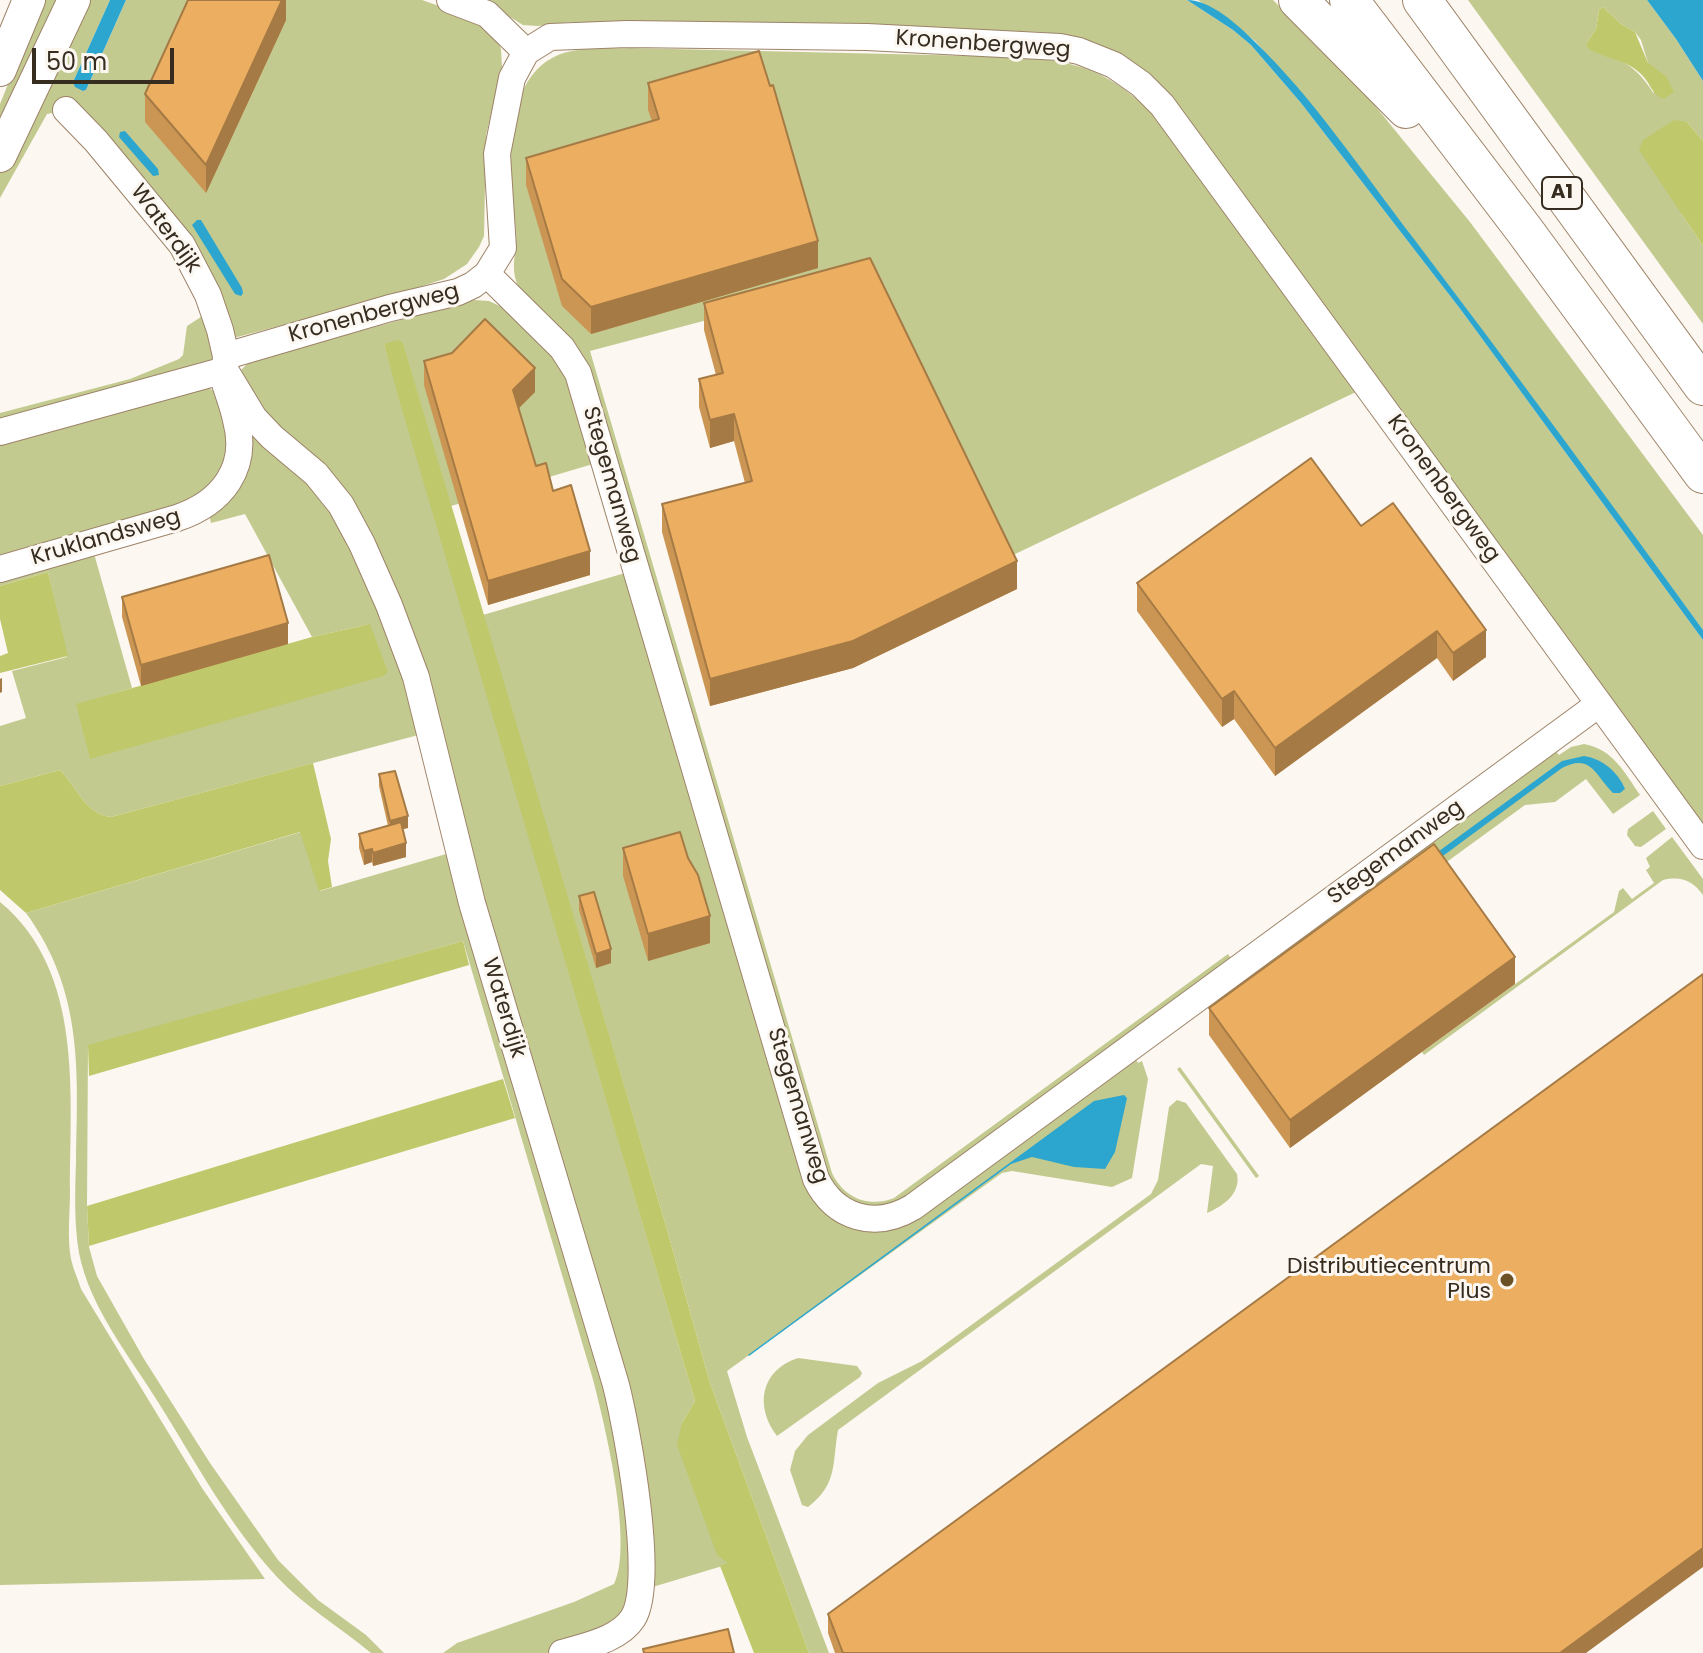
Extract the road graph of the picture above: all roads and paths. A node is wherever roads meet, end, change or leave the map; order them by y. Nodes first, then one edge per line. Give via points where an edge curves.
1 (29, 0) edge
2 (74, 0) edge
3 (450, 0) edge
4 (1298, 0) edge
5 (1349, 0) edge
6 (1422, 0) edge
7 (526, 52) junction
8 (0, 70) edge
9 (66, 110) dead end
10 (0, 156) edge
11 (1525, 231) junction
12 (487, 274) junction
13 (225, 363) junction
14 (1703, 386) edge
15 (0, 432) edge
16 (1703, 474) edge
17 (0, 569) edge
18 (1599, 704) junction
19 (1703, 846) edge
20 (562, 1653) edge

1 - 8 main road
2 - 10 main road
3 - 7 street via 487,14
4 - 11 highway, A1
5 - 11 highway, A1
6 - 14 highway, A1
7 - 12 street, Kronenbergweg via 515,69 500,133 497,179 503,248
7 - 18 street, Kronenbergweg via 560,35 867,37 1060,47 1114,65 1141,84 1171,117
9 - 13 street, Waterdijk via 182,245 208,295
11 - 16 highway, A1
12 - 13 street, Kronenbergweg via 458,292 360,317
12 - 18 street, Stegemanweg via 562,348 578,373 816,1179 830,1201 852,1216 877,1220 913,1207
13 - 15 street
13 - 17 street, Kruklandsweg via 223,377 237,421 239,452 229,481 214,499 177,518
13 - 20 street, Waterdijk via 254,418 316,474 341,505 402,636 472,903 622,1410 633,1465 640,1602 621,1630
18 - 19 street, Kronenbergweg

